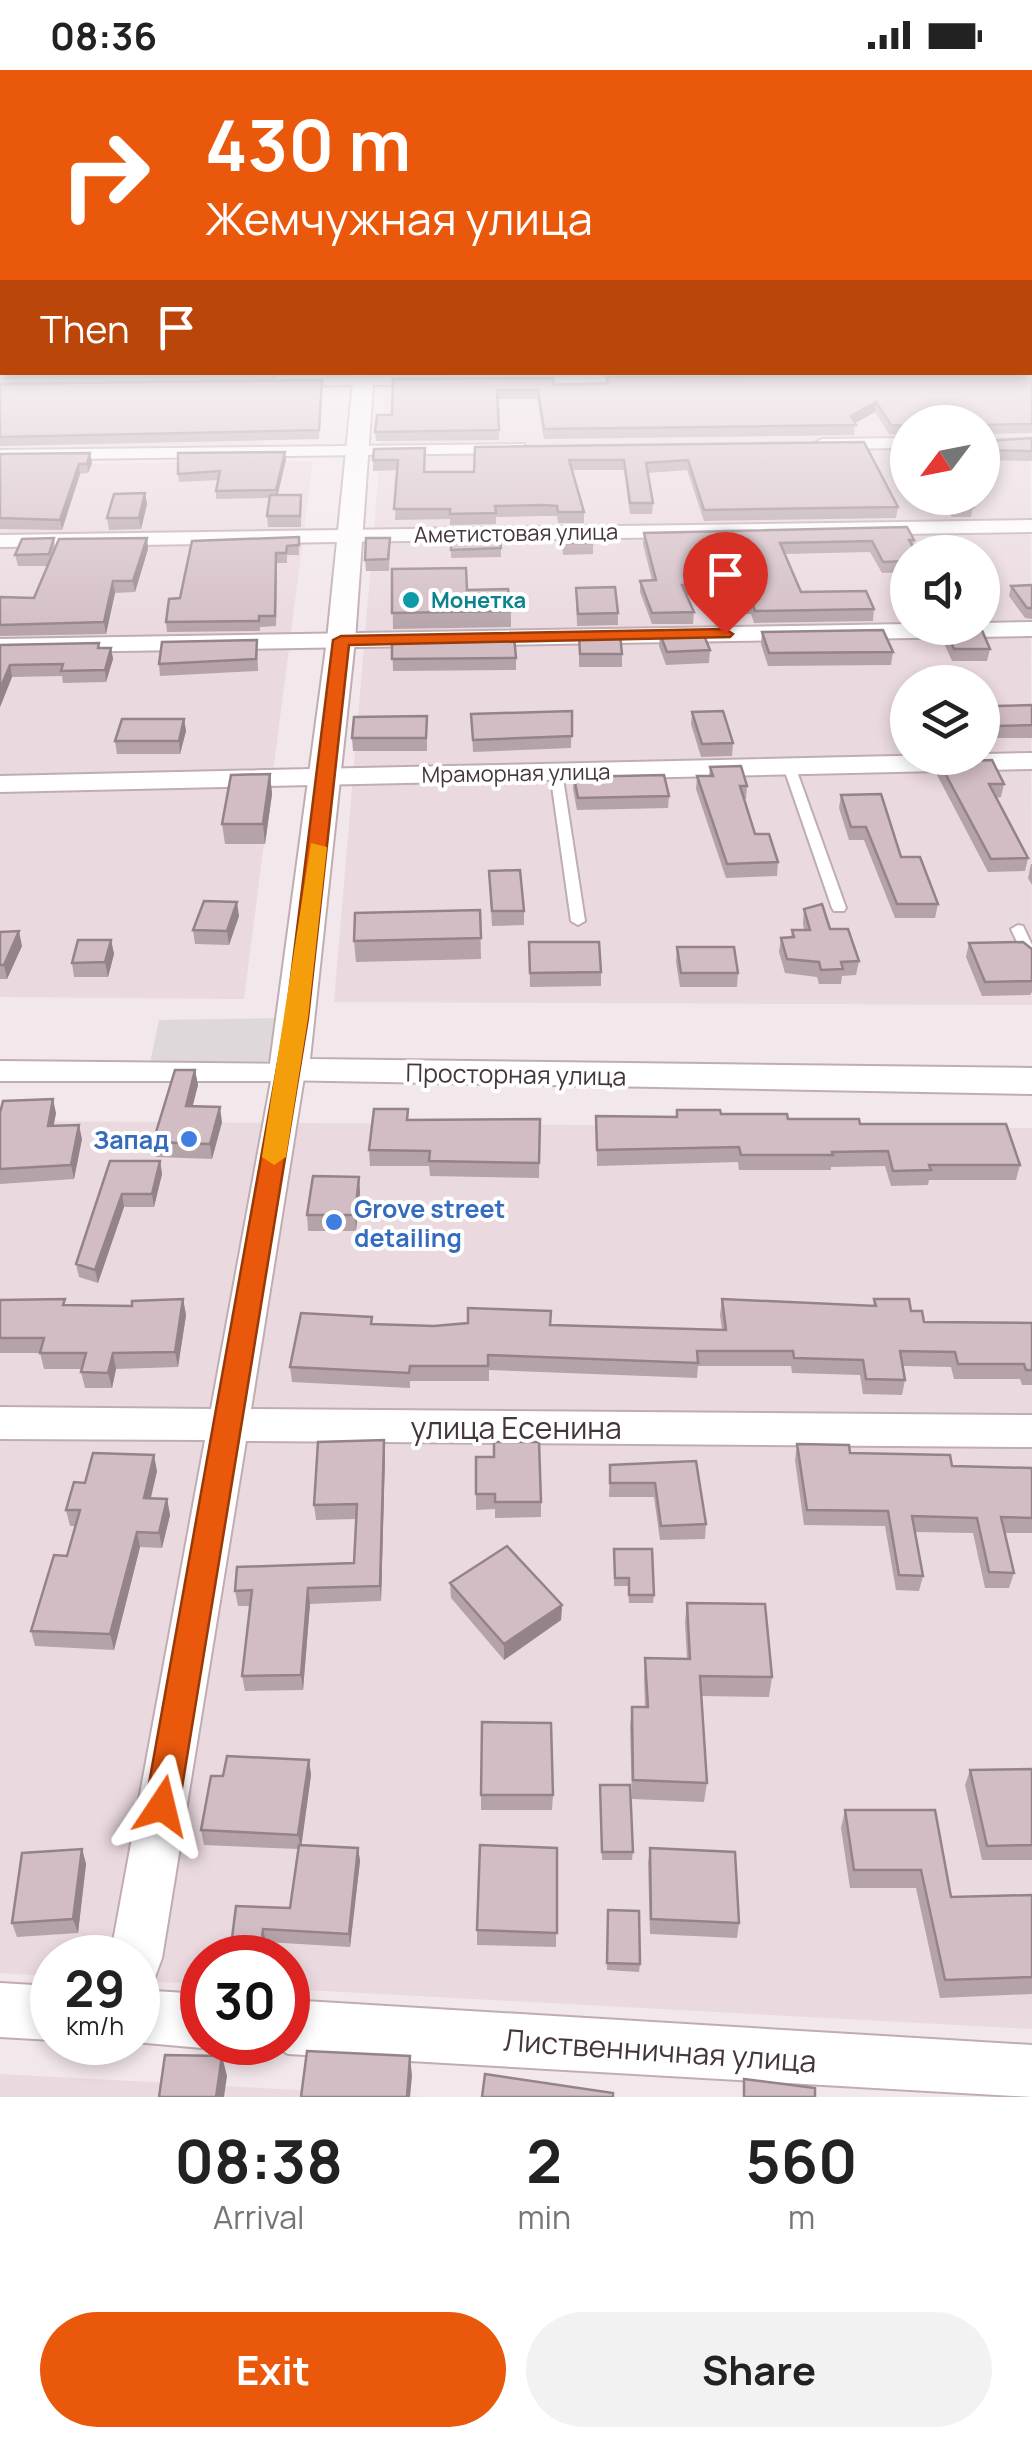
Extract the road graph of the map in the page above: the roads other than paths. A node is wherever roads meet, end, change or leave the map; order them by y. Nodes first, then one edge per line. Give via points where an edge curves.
1 (358, 447) edge
2 (534, 448) edge
3 (358, 450) junction
4 (0, 455) edge
5 (1032, 526) edge
6 (350, 536) junction
7 (0, 541) edge
8 (1032, 629) edge
9 (341, 640) junction
10 (0, 646) edge
11 (1032, 762) edge
12 (789, 766) junction
13 (556, 772) junction
14 (326, 778) junction
15 (0, 784) edge
16 (839, 908) dead end
17 (578, 921) dead end
18 (1018, 929) dead end
19 (1032, 958) edge
20 (0, 1071) edge
21 (289, 1071) junction
22 (1032, 1081) edge
23 (0, 1423) edge
24 (227, 1425) junction
25 (1032, 1430) edge
26 (140, 1935) edge
27 (0, 2010) edge
28 (30, 2012) edge
29 (310, 2028) edge
30 (1032, 2072) edge

1 - 3 street
2 - 3 street
3 - 4 street
3 - 6 street
5 - 6 street, Аметистовая улица
6 - 7 street, Аметистовая улица
6 - 9 street
8 - 9 street
9 - 10 street
9 - 14 street
11 - 12 street, Мраморная улица
12 - 13 street, Мраморная улица
12 - 16 lane
13 - 14 street, Мраморная улица
13 - 17 lane
14 - 15 street, Мраморная улица
14 - 21 street
18 - 19 lane
20 - 21 street, Просторная улица
21 - 22 street, Просторная улица
21 - 24 street
23 - 24 street, улица Есенина
24 - 25 street, улица Есенина
24 - 26 street
27 - 28 street
29 - 30 street, Лиственничная улица

